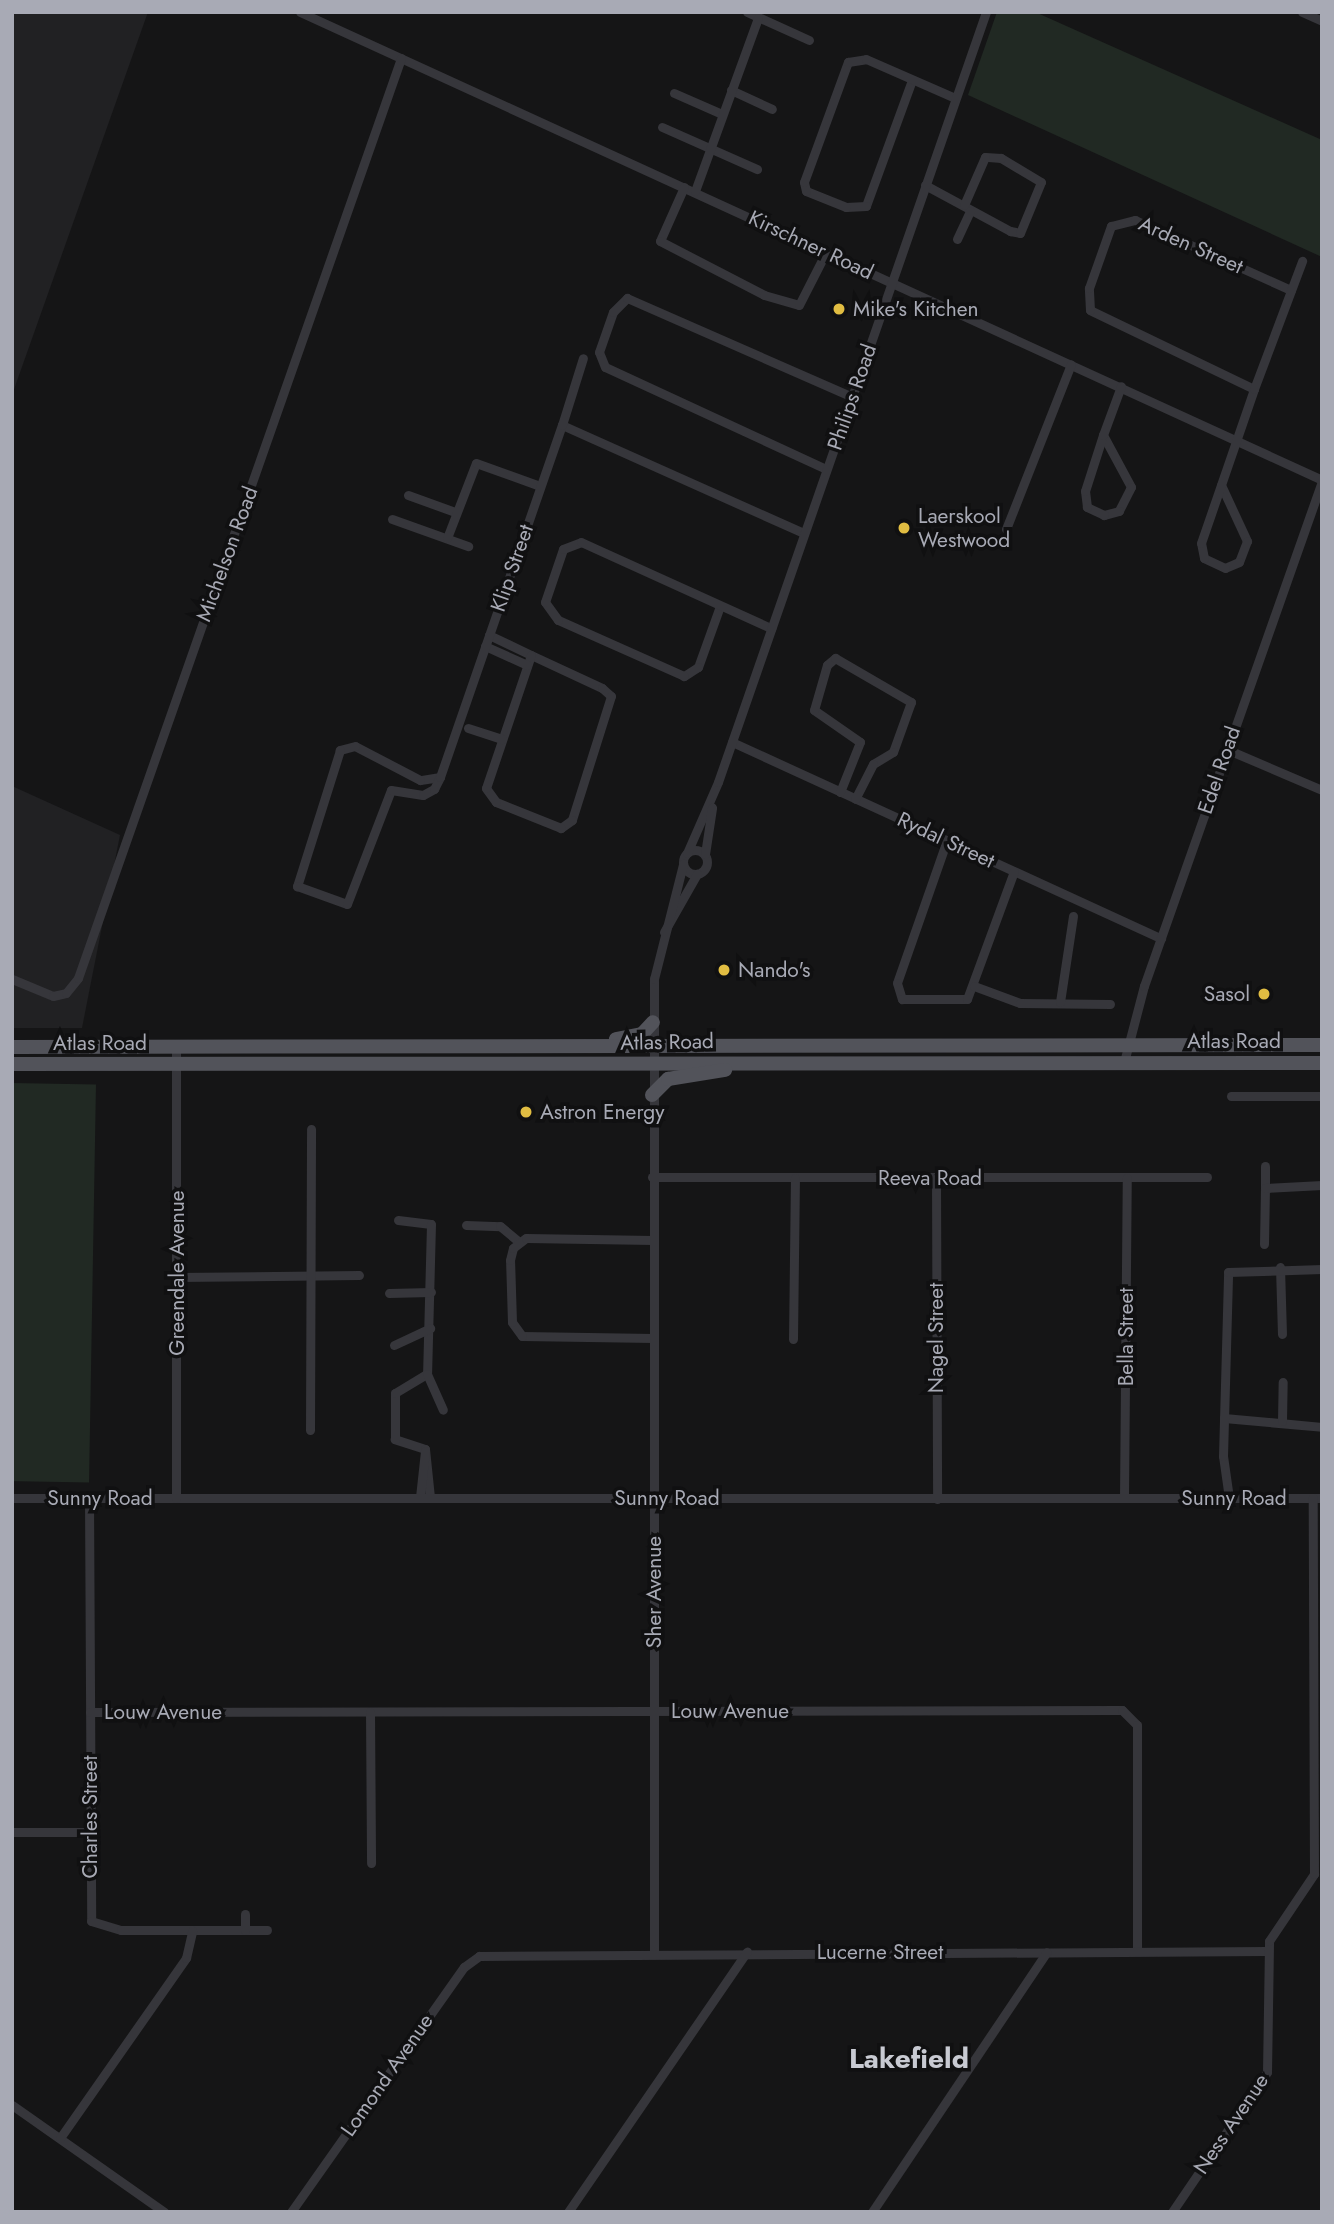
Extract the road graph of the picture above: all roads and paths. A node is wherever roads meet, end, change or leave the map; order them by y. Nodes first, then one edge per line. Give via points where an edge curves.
1 (300, 12) edge
2 (747, 12) edge
3 (986, 12) edge
4 (1302, 12) edge
5 (758, 18) junction
6 (1322, 21) edge
7 (809, 40) dead end
8 (401, 58) junction
9 (912, 80) junction
10 (731, 90) junction
11 (674, 93) dead end
12 (955, 98) junction
13 (772, 109) dead end
14 (722, 114) junction
15 (662, 127) dead end
16 (710, 149) junction
17 (757, 169) dead end
18 (925, 186) junction
19 (684, 187) junction
20 (695, 191) junction
21 (967, 208) junction
22 (957, 239) dead end
23 (825, 252) junction
24 (1302, 261) dead end
25 (891, 282) junction
26 (1291, 290) junction
27 (583, 358) dead end
28 (1071, 364) junction
29 (1121, 386) junction
30 (1254, 389) junction
31 (852, 397) junction
32 (562, 425) junction
33 (1103, 435) junction
34 (1239, 440) junction
35 (826, 469) junction
36 (1322, 480) edge
37 (1221, 485) junction
38 (540, 486) junction
39 (408, 495) dead end
40 (455, 512) junction
41 (393, 519) dead end
42 (1006, 529) dead end
43 (804, 533) junction
44 (447, 537) junction
45 (468, 546) dead end
46 (720, 606) junction
47 (771, 628) junction
48 (489, 635) junction
49 (485, 646) junction
50 (531, 655) junction
51 (527, 665) junction
52 (468, 728) dead end
53 (502, 739) junction
54 (732, 742) junction
55 (1226, 749) junction
56 (440, 778) junction
57 (718, 782) junction
58 (1322, 790) edge
59 (840, 792) junction
60 (855, 799) junction
61 (947, 841) junction
62 (687, 853) junction
63 (705, 854) junction
64 (683, 864) junction
65 (1014, 871) junction
66 (697, 874) junction
67 (1073, 916) dead end
68 (663, 934) junction
69 (1161, 938) junction
70 (12, 979) edge
71 (974, 986) junction
72 (1060, 1002) junction
73 (1110, 1004) dead end
74 (653, 1022) junction
75 (1322, 1044) edge
76 (1126, 1046) junction
77 (12, 1047) edge
78 (574, 1047) junction
79 (653, 1047) junction
80 (176, 1048) junction
81 (764, 1062) junction
82 (1124, 1062) junction
83 (652, 1063) junction
84 (1322, 1063) edge
85 (12, 1064) edge
86 (176, 1064) junction
87 (652, 1095) junction
88 (1231, 1096) dead end
89 (1322, 1096) edge
90 (311, 1129) dead end
91 (1265, 1166) dead end
92 (652, 1177) junction
93 (1207, 1177) dead end
94 (795, 1178) junction
95 (936, 1178) junction
96 (1127, 1178) junction
97 (1322, 1185) edge
98 (1265, 1188) junction
99 (398, 1220) dead end
100 (466, 1225) dead end
101 (653, 1240) junction
102 (519, 1241) junction
103 (1264, 1244) dead end
104 (1280, 1266) junction
105 (1322, 1269) edge
106 (359, 1275) dead end
107 (311, 1276) junction
108 (177, 1277) junction
109 (431, 1292) junction
110 (389, 1293) dead end
111 (430, 1328) junction
112 (1282, 1334) dead end
113 (653, 1338) junction
114 (793, 1339) dead end
115 (394, 1345) dead end
116 (427, 1374) junction
117 (1283, 1382) dead end
118 (443, 1410) dead end
119 (1224, 1418) junction
120 (1282, 1421) junction
121 (1322, 1427) edge
122 (310, 1430) dead end
123 (89, 1497) junction
124 (425, 1497) junction
125 (1125, 1497) junction
126 (12, 1498) edge
127 (176, 1498) junction
128 (653, 1498) junction
129 (1229, 1498) junction
130 (1317, 1498) edge
131 (937, 1499) junction
132 (655, 1711) junction
133 (90, 1712) junction
134 (370, 1712) junction
135 (12, 1832) edge
136 (90, 1832) junction
137 (371, 1863) dead end
138 (245, 1914) dead end
139 (245, 1930) junction
140 (267, 1930) dead end
141 (192, 1931) junction
142 (1137, 1951) junction
143 (1267, 1951) junction
144 (654, 1952) junction
145 (747, 1952) junction
146 (1047, 1952) junction
147 (494, 1953) joint
148 (12, 2105) edge
149 (60, 2138) junction
150 (164, 2212) edge
151 (291, 2212) edge
152 (568, 2212) edge
153 (872, 2212) edge
154 (1172, 2212) edge

1 - 8 street, Kirschner Road
2 - 5 street
3 - 12 street, Philips Road
4 - 6 street
5 - 7 street
5 - 10 street
8 - 19 street, Kirschner Road
8 - 70 street, Michelson Road via 78,978 66,993 53,996
9 - 9 street via 866,206 846,207 806,191 804,182 848,62 866,59
9 - 12 street
10 - 13 street
10 - 14 street
11 - 14 street
12 - 18 street, Philips Road
14 - 16 street
15 - 16 street
16 - 17 street
16 - 20 street
18 - 21 street
18 - 25 street, Philips Road
19 - 20 street, Kirschner Road
19 - 23 street via 660,241 764,295 799,305
20 - 23 street, Kirschner Road
21 - 21 street via 1010,231 1025,231 1039,178 985,157
21 - 22 street
23 - 25 street, Kirschner Road
24 - 26 street
25 - 28 street, Kirschner Road
25 - 31 street, Philips Road
26 - 30 street
26 - 30 street, Arden Street via 1135,219 1111,226 1087,296 1090,310
27 - 32 street, Klip Street
28 - 29 street, Kirschner Road
28 - 42 street
29 - 33 street
29 - 34 street, Kirschner Road
30 - 34 street
31 - 35 street, Philips Road
31 - 35 street via 632,299 619,303 599,352 605,367
32 - 38 street, Klip Street
32 - 43 street
33 - 33 street via 1085,491 1087,507 1104,515 1119,511 1131,487
34 - 36 street, Kirschner Road
34 - 37 street
35 - 43 street, Philips Road
36 - 55 street, Edel Road
37 - 37 street via 1201,551 1209,564 1225,568 1239,562 1247,541
38 - 40 street via 476,463
38 - 48 street, Klip Street
39 - 40 street
40 - 44 street
41 - 44 street
43 - 47 street, Philips Road
44 - 45 street
46 - 46 street via 575,542 563,550 545,603 558,620 684,676 698,667
46 - 47 street
47 - 54 street, Philips Road
48 - 49 street, Klip Street
48 - 50 street
49 - 51 street
49 - 56 street, Klip Street
50 - 51 street
50 - 53 street via 602,688 612,701 567,826 520,814 489,796 486,785
51 - 53 street
52 - 53 street
54 - 57 street, Philips Road
54 - 59 street, Rydal Street
55 - 58 street
55 - 69 street, Edel Road
56 - 56 street via 427,795 397,789 388,794 347,904 297,887 340,750 355,746 419,780
57 - 62 street, Philips Road
57 - 63 street, Philips Road
59 - 60 street, Rydal Street
59 - 60 street via 860,742 814,710 827,665 835,658 911,702 892,752 873,764
60 - 61 street, Rydal Street
61 - 65 street, Rydal Street
61 - 71 street via 896,989 913,1003 963,1000
62 - 63 street
62 - 64 street, Philips Road
63 - 66 street, Philips Road via 707,865
64 - 66 street
64 - 68 street
65 - 69 street, Rydal Street
65 - 71 street
66 - 68 street
67 - 72 street
68 - 74 street
69 - 76 street, Edel Road
71 - 72 street via 1020,1003
72 - 73 street
74 - 78 main road via 637,1037
74 - 79 street
75 - 76 main road, Atlas Road
76 - 79 main road, Atlas Road
76 - 82 street, Edel Road
77 - 80 main road, Atlas Road
78 - 79 main road, Atlas Road
78 - 80 main road, Atlas Road
79 - 83 street
80 - 86 street, Greendale Avenue
81 - 82 main road, Atlas Road
81 - 83 main road, Atlas Road
81 - 87 main road via 668,1079
82 - 84 main road, Atlas Road
83 - 86 main road, Atlas Road
83 - 87 street, Sher Avenue
85 - 86 main road, Atlas Road
86 - 108 street, Greendale Avenue
87 - 92 street, Sher Avenue
88 - 89 street
90 - 107 street
91 - 98 street
92 - 94 street, Reeva Road
92 - 101 street, Sher Avenue
93 - 96 street, Reeva Road
94 - 95 street, Reeva Road
94 - 114 street
95 - 96 street, Reeva Road
95 - 131 street, Nagel Street
96 - 125 street, Bella Street
97 - 98 street
98 - 103 street
99 - 109 street via 430,1223
100 - 102 street via 500,1226
101 - 102 street
101 - 113 street, Sher Avenue
102 - 113 street via 510,1260 512,1322 519,1334
104 - 105 street
104 - 112 street
104 - 119 street via 1228,1272
106 - 107 street
107 - 108 street
107 - 122 street
108 - 127 street, Greendale Avenue
109 - 110 street
109 - 111 street
111 - 115 street
111 - 116 street
113 - 128 street, Sher Avenue
116 - 118 street
116 - 124 street via 394,1395 395,1439 425,1449
117 - 120 street
119 - 120 street
119 - 129 street
120 - 121 street
123 - 126 street, Sunny Road
123 - 127 street, Sunny Road
123 - 133 street, Charles Street
124 - 127 street, Sunny Road
124 - 128 street, Sunny Road
125 - 129 street, Sunny Road
125 - 131 street, Sunny Road
128 - 131 street, Sunny Road
128 - 132 street, Sher Avenue
129 - 130 street, Sunny Road
130 - 143 street, Ness Avenue via 1314,1869
132 - 134 street, Louw Avenue
132 - 142 street, Louw Avenue via 1128,1713 1137,1725
132 - 144 street, Sher Avenue
133 - 134 street, Louw Avenue
133 - 136 street, Charles Street
134 - 137 street
135 - 136 street
136 - 141 street, Charles Street via 94,1925
138 - 139 street
139 - 140 street
139 - 141 street
141 - 149 street via 186,1958
142 - 143 street, Lucerne Street
142 - 146 street, Lucerne Street
143 - 154 street, Ness Avenue via 1267,2073
144 - 145 street, Lucerne Street
144 - 147 street, Lucerne Street
145 - 146 street, Lucerne Street
145 - 152 street
146 - 153 street
147 - 151 street, Lomond Avenue via 464,1967
148 - 149 street
149 - 150 street

